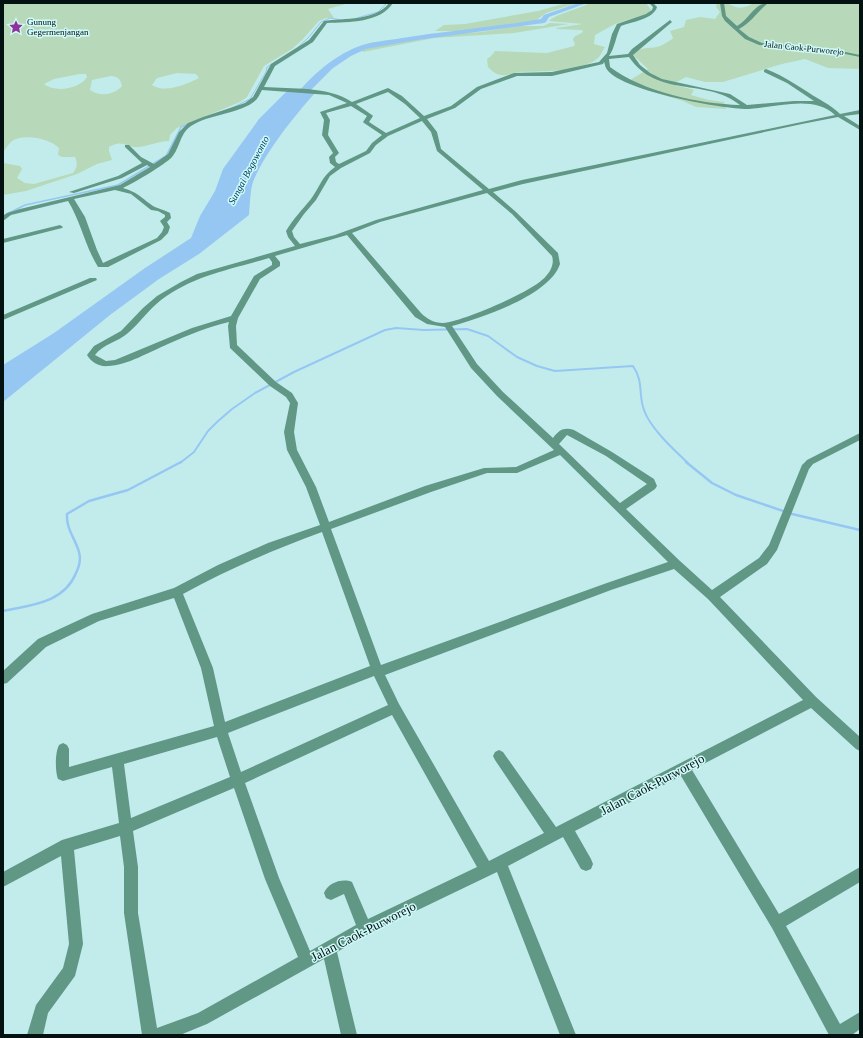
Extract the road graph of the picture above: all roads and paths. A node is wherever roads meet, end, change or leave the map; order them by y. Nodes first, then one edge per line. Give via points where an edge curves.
1 (391, 3) edge
2 (650, 3) edge
3 (722, 3) edge
4 (766, 3) edge
5 (670, 21) dead end
6 (736, 28) junction
7 (630, 55) junction
8 (860, 56) edge
9 (608, 58) junction
10 (766, 71) dead end
11 (260, 88) junction
12 (819, 102) junction
13 (351, 103) junction
14 (744, 105) junction
15 (860, 112) edge
16 (838, 116) junction
17 (422, 119) junction
18 (860, 128) edge
19 (386, 135) junction
20 (127, 146) dead end
21 (150, 165) junction
22 (339, 167) junction
23 (117, 188) junction
24 (487, 191) junction
25 (70, 198) junction
26 (3, 211) edge
27 (3, 219) edge
28 (60, 227) dead end
29 (348, 232) junction
30 (3, 241) edge
31 (298, 246) junction
32 (270, 255) junction
33 (93, 280) dead end
34 (3, 318) edge
35 (234, 318) junction
36 (451, 329) junction
37 (860, 436) edge
38 (557, 447) junction
39 (619, 509) junction
40 (326, 528) junction
41 (676, 564) junction
42 (177, 592) junction
43 (712, 596) junction
44 (378, 670) junction
45 (3, 679) edge
46 (812, 701) junction
47 (395, 708) junction
48 (221, 730) junction
49 (860, 745) edge
50 (63, 749) dead end
51 (499, 756) dead end
52 (117, 760) junction
53 (683, 768) junction
54 (238, 780) junction
55 (127, 827) junction
56 (566, 829) junction
57 (553, 835) junction
58 (67, 845) junction
59 (500, 863) junction
60 (586, 864) dead end
61 (486, 870) junction
62 (860, 874) edge
63 (3, 880) edge
64 (332, 893) dead end
65 (777, 923) junction
66 (365, 928) junction
67 (329, 949) junction
68 (306, 960) junction
69 (860, 1020) edge
70 (35, 1035) edge
71 (150, 1035) edge
72 (159, 1035) edge
73 (349, 1035) edge
74 (568, 1035) edge
75 (838, 1035) edge

1 - 11 street via 387,9 369,17 326,22 311,41 273,65
2 - 9 street via 655,7 651,13 619,26 614,34
3 - 6 street, Jalan Caok-Purworejo via 724,16
4 - 6 street via 759,7 745,24
5 - 7 street
6 - 8 street, Jalan Caok-Purworejo via 747,38 761,44 826,49
7 - 9 street
7 - 14 street via 637,66 652,76 678,85 727,94
9 - 14 street via 607,66 612,72 649,89 717,105
9 - 17 street via 584,68 552,74 516,74 484,86 453,107
10 - 12 street via 789,82
11 - 13 street via 330,93
11 - 21 street via 255,98 246,104 188,126 179,137 171,155
12 - 14 street
12 - 16 street via 831,108
13 - 17 street via 388,90 407,103
13 - 19 street via 370,116 366,122
13 - 22 street via 323,113 327,120 325,135 336,153 332,157 333,163
15 - 16 street
16 - 18 street
16 - 24 street via 638,156
17 - 19 street
17 - 24 street via 433,131 439,150
19 - 22 street via 368,152
20 - 21 street
21 - 23 street
21 - 26 street via 102,183
22 - 31 street via 328,175 314,199 289,231
23 - 25 street
23 - 25 street via 133,193 153,208 168,214 164,221 167,227 159,239 105,265 101,265 97,260 84,224
24 - 29 street via 378,221
24 - 36 street via 527,226 555,255 558,264 536,289
25 - 27 street via 12,213
28 - 30 street
29 - 31 street
29 - 36 street via 422,319
31 - 32 street
32 - 35 street via 276,266 257,278
32 - 35 street via 177,285 149,306 125,332 97,348 90,355 103,363 109,363 197,329
33 - 34 street
35 - 40 street via 232,343 236,351 289,395 294,403 289,432 290,443 311,487
36 - 38 street via 474,366
37 - 43 street via 810,462 782,521 773,547 763,561
38 - 39 street
38 - 39 street via 562,432 571,432 650,482 652,486
38 - 40 street via 517,470 494,469 480,472
39 - 41 street
40 - 42 street via 296,536 249,556
40 - 44 street
41 - 43 street
41 - 44 street
42 - 45 street via 135,606 113,610 49,638
42 - 48 street via 207,668
43 - 46 street
44 - 47 street
44 - 48 street
46 - 49 street
46 - 53 street, Jalan Caok-Purworejo
47 - 54 street
47 - 61 street
48 - 52 street
48 - 54 street
50 - 52 street via 63,775
51 - 57 street
52 - 55 street
53 - 56 street, Jalan Caok-Purworejo
53 - 65 street
54 - 55 street
54 - 68 street via 272,879
55 - 58 street
55 - 71 street via 131,867 131,913
56 - 57 street, Jalan Caok-Purworejo
56 - 60 street
57 - 59 street, Jalan Caok-Purworejo
58 - 63 street
58 - 70 street via 76,944 70,971 41,1010
59 - 61 street, Jalan Caok-Purworejo
59 - 74 street
61 - 66 street, Jalan Caok-Purworejo
62 - 65 street
64 - 66 street via 347,887
65 - 75 street
66 - 67 street, Jalan Caok-Purworejo
67 - 68 street, Jalan Caok-Purworejo
67 - 73 street
68 - 72 street, Jalan Caok-Purworejo via 202,1019
69 - 75 street

